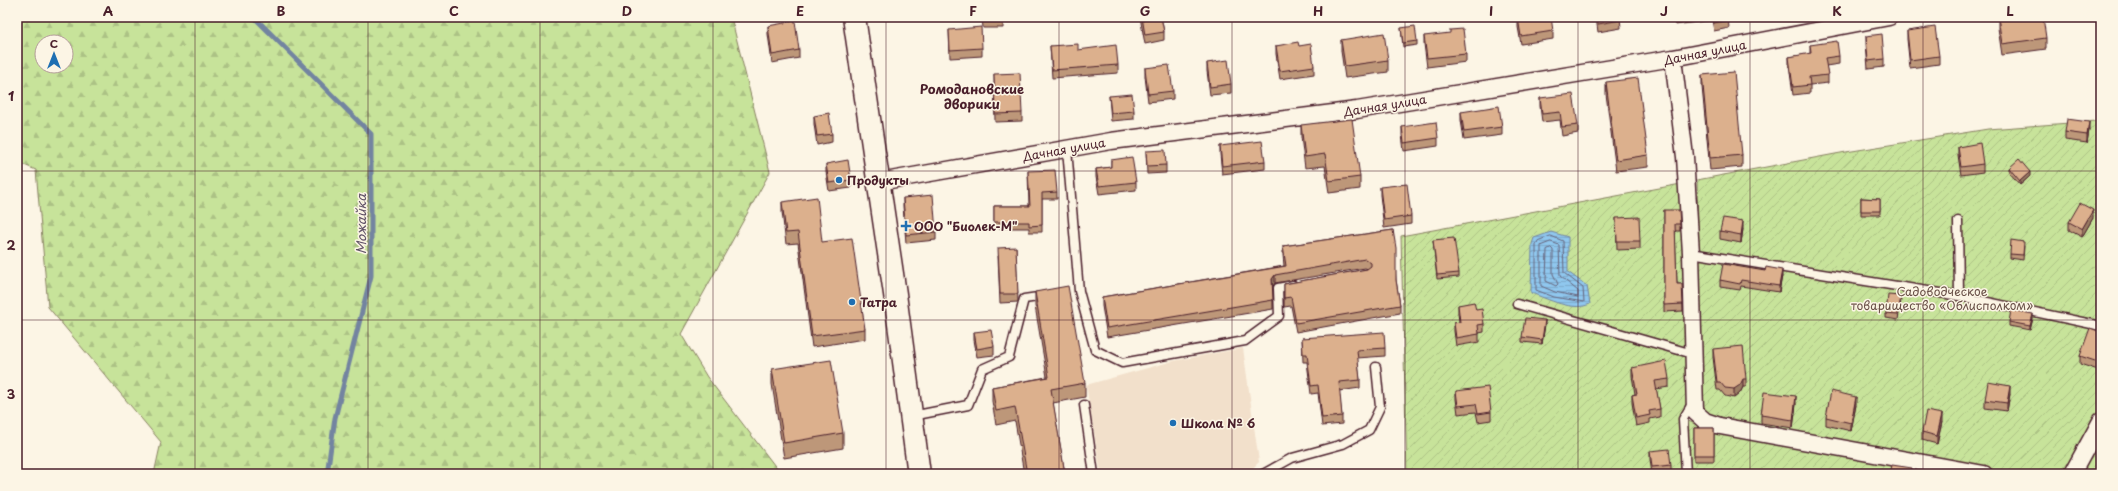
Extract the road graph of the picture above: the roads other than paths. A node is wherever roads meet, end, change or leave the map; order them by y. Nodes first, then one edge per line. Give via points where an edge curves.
1 (854, 17) edge
2 (1889, 17) edge
3 (1673, 58) junction
4 (1067, 149) junction
5 (879, 182) junction
6 (1958, 221) dead end
7 (1691, 253) junction
8 (1300, 284) edge
9 (1055, 294) edge
10 (1959, 296) junction
11 (1517, 304) dead end
12 (2101, 326) edge
13 (1693, 354) junction
14 (1376, 367) dead end
15 (1694, 401) junction
16 (1084, 405) dead end
17 (911, 416) junction
18 (2101, 421) edge
19 (1946, 471) edge
20 (919, 474) edge
21 (1094, 474) edge
22 (1263, 474) edge
23 (1686, 474) edge
24 (1984, 474) edge
25 (2072, 474) edge

1 - 5 street
2 - 3 street, Дачная улица
3 - 4 street, Дачная улица via 1357,110 1111,141
3 - 7 street via 1685,157
4 - 5 street, Дачная улица
4 - 8 lane via 1075,291 1095,350 1122,363 1245,341 1279,316 1278,288
5 - 17 street
6 - 10 lane
7 - 10 lane
7 - 13 street
9 - 17 lane via 1024,299 1009,357 982,369 968,405
10 - 12 lane
11 - 13 lane
13 - 15 street
14 - 22 lane via 1380,407 1368,430 1343,444 1292,458
15 - 19 street via 1695,412 1705,421 1720,426
15 - 23 lane via 1682,419
16 - 21 lane
17 - 20 street
18 - 25 street
19 - 24 street

